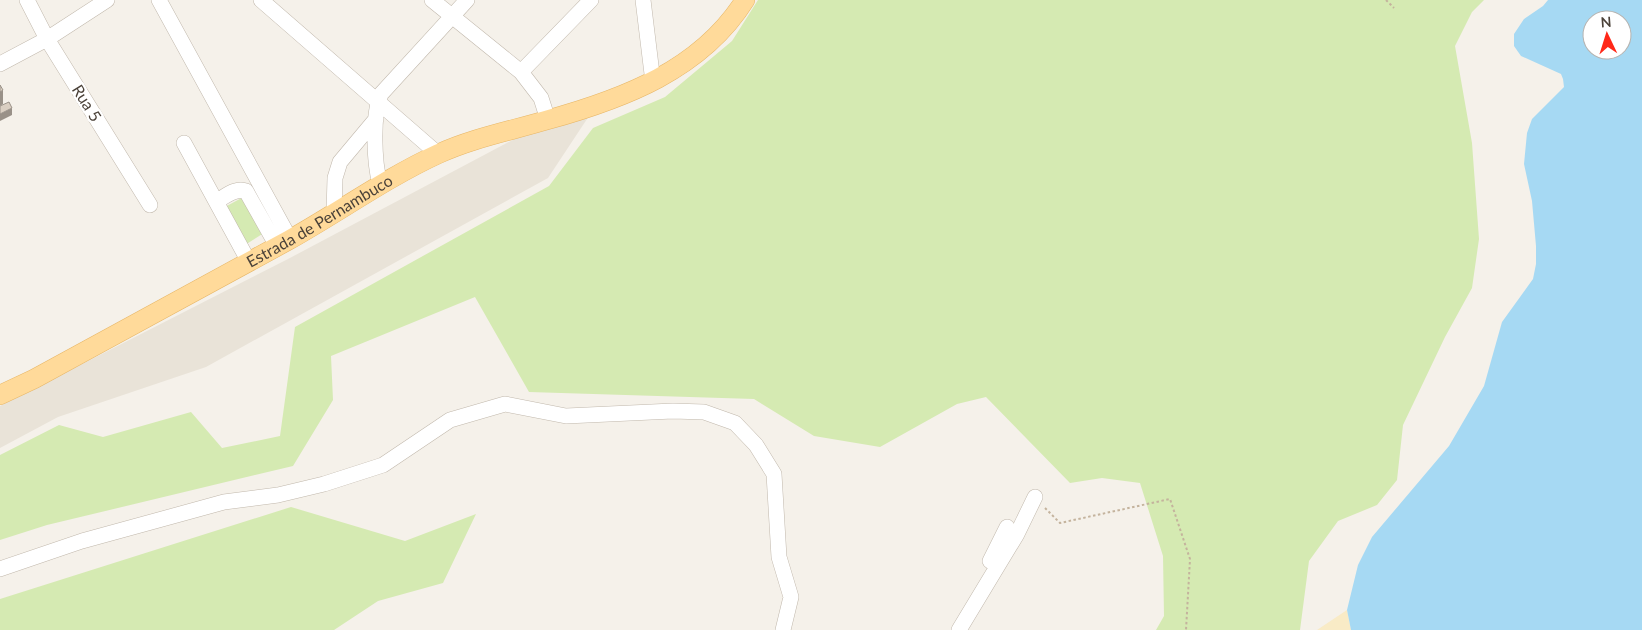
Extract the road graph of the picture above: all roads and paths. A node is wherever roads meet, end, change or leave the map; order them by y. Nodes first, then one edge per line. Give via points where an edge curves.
1 (27, 0) edge
2 (108, 0) edge
3 (159, 0) edge
4 (261, 0) edge
5 (432, 0) edge
6 (467, 0) edge
7 (591, 0) edge
8 (643, 0) edge
9 (1386, 0) edge
10 (741, 1) edge
11 (1394, 8) dead end
12 (452, 18) junction
13 (47, 39) junction
14 (0, 64) edge
15 (521, 72) junction
16 (653, 82) junction
17 (378, 101) junction
18 (376, 119) junction
19 (548, 120) junction
20 (184, 143) dead end
21 (438, 154) junction
22 (380, 184) junction
23 (217, 201) junction
24 (150, 205) dead end
25 (334, 212) junction
26 (284, 242) junction
27 (249, 262) junction
28 (0, 394) edge
29 (1035, 497) joint
30 (1007, 535) junction
31 (0, 569) edge
32 (977, 586) dead end
33 (783, 630) edge
34 (958, 630) edge
35 (1186, 630) edge

1 - 13 street, Rua 5
2 - 13 street
3 - 26 street
4 - 17 street
5 - 12 street
6 - 12 street
7 - 15 street
8 - 16 street
9 - 11 path
10 - 16 main road, Estrada de Pernambuco via 722,28 701,49
12 - 15 street
12 - 17 street via 385,88
13 - 14 street
13 - 24 street, Rua 5
15 - 19 street via 541,98
16 - 19 main road, Estrada de Pernambuco via 611,100
17 - 18 street
17 - 21 street
18 - 22 street
18 - 25 street via 340,162 335,178
19 - 21 main road, Estrada de Pernambuco
20 - 23 street
21 - 22 main road, Estrada de Pernambuco
22 - 25 main road, Estrada de Pernambuco
23 - 26 street via 236,190 246,191
23 - 27 street
25 - 26 main road, Estrada de Pernambuco
26 - 27 main road, Estrada de Pernambuco
27 - 28 main road, Estrada de Pernambuco via 34,379
29 - 30 street
29 - 35 path via 1060,523 1170,499 1190,559
30 - 32 street
30 - 34 street
31 - 33 street via 82,541 224,502 278,495 383,465 450,420 505,404 566,416 704,412 736,423 756,445 774,474 779,557 791,598

